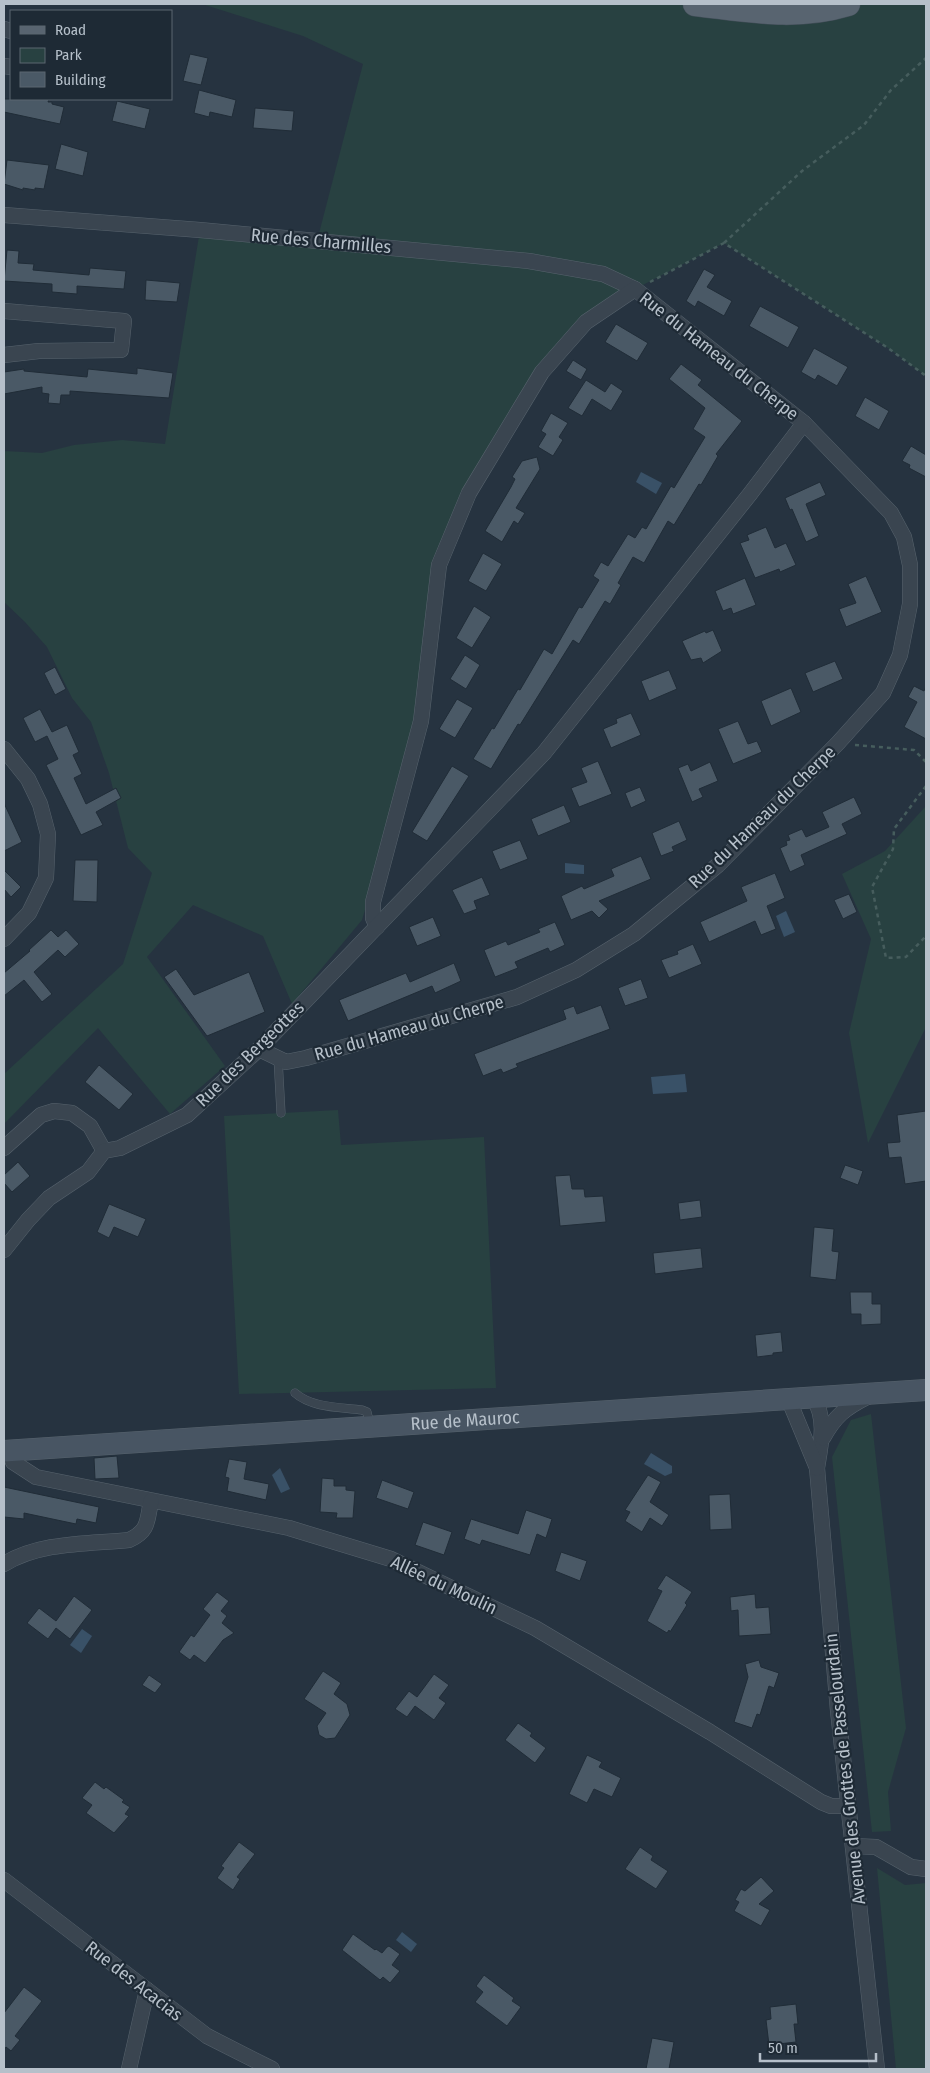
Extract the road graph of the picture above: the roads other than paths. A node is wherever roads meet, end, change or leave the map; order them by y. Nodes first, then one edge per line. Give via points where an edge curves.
1 (695, 4) edge
2 (848, 4) edge
3 (4, 215) edge
4 (635, 289) junction
5 (4, 311) edge
6 (4, 355) edge
7 (804, 423) junction
8 (4, 749) edge
9 (377, 927) junction
10 (4, 939) edge
11 (260, 1049) junction
12 (278, 1058) junction
13 (281, 1113) dead end
14 (4, 1148) edge
15 (104, 1151) junction
16 (4, 1250) edge
17 (926, 1390) edge
18 (295, 1393) dead end
19 (873, 1394) junction
20 (813, 1397) junction
21 (788, 1398) junction
22 (371, 1428) junction
23 (822, 1439) junction
24 (6, 1451) edge
25 (817, 1468) junction
26 (150, 1501) junction
27 (4, 1564) edge
28 (848, 1806) junction
29 (853, 1846) junction
30 (926, 1869) edge
31 (4, 1880) edge
32 (147, 1990) junction
33 (130, 2069) edge
34 (272, 2069) edge
35 (877, 2069) edge

1 - 2 main road via 796,14
3 - 4 street, Rue des Charmilles via 529,261 602,274
4 - 7 street, Rue du Hameau du Cherpe
4 - 9 street via 586,322 542,372 469,493 439,565 421,721 373,902 373,918
5 - 6 street via 124,321 121,350 39,351
7 - 9 street, Rue du Hameau du Cherpe via 544,753
7 - 12 street, Rue du Hameau du Cherpe via 891,512 904,537 910,565 910,604 900,655 882,693 838,743 718,864 634,934 576,970 517,997 306,1058 286,1062
8 - 10 street via 28,779 40,804 48,834 46,878 29,913
9 - 11 street, Rue des Bergeottes
11 - 12 street, Rue du Hameau du Cherpe
11 - 15 street, Rue des Bergeottes via 187,1115 120,1148
12 - 13 lane
14 - 15 street via 41,1115 54,1110 72,1113 90,1126
15 - 16 street via 88,1172 49,1198
17 - 19 street, Rue de Mauroc
18 - 22 lane via 313,1403 362,1410 366,1412
19 - 20 street, Rue de Mauroc
19 - 23 street, Avenue des Grottes de Passelourdain via 848,1407 832,1421
20 - 21 street, Rue de Mauroc
20 - 23 street, Avenue des Grottes de Passelourdain via 822,1415
21 - 22 street, Rue de Mauroc
21 - 25 street, Avenue des Grottes de Passelourdain
22 - 24 street, Rue de Mauroc
23 - 25 street, Avenue des Grottes de Passelourdain
24 - 26 street, Allée du Moulin via 13,1462 36,1478
25 - 28 street, Avenue des Grottes de Passelourdain
26 - 27 street via 146,1527 129,1540 42,1548 14,1557
26 - 28 street, Allée du Moulin via 289,1528 391,1559 535,1628 821,1802
28 - 29 street, Avenue des Grottes de Passelourdain
29 - 30 street via 876,1847 910,1867
29 - 35 street, Avenue des Grottes de Passelourdain
31 - 32 street, Rue des Acacias
32 - 33 street
32 - 34 street, Rue des Acacias via 207,2036

